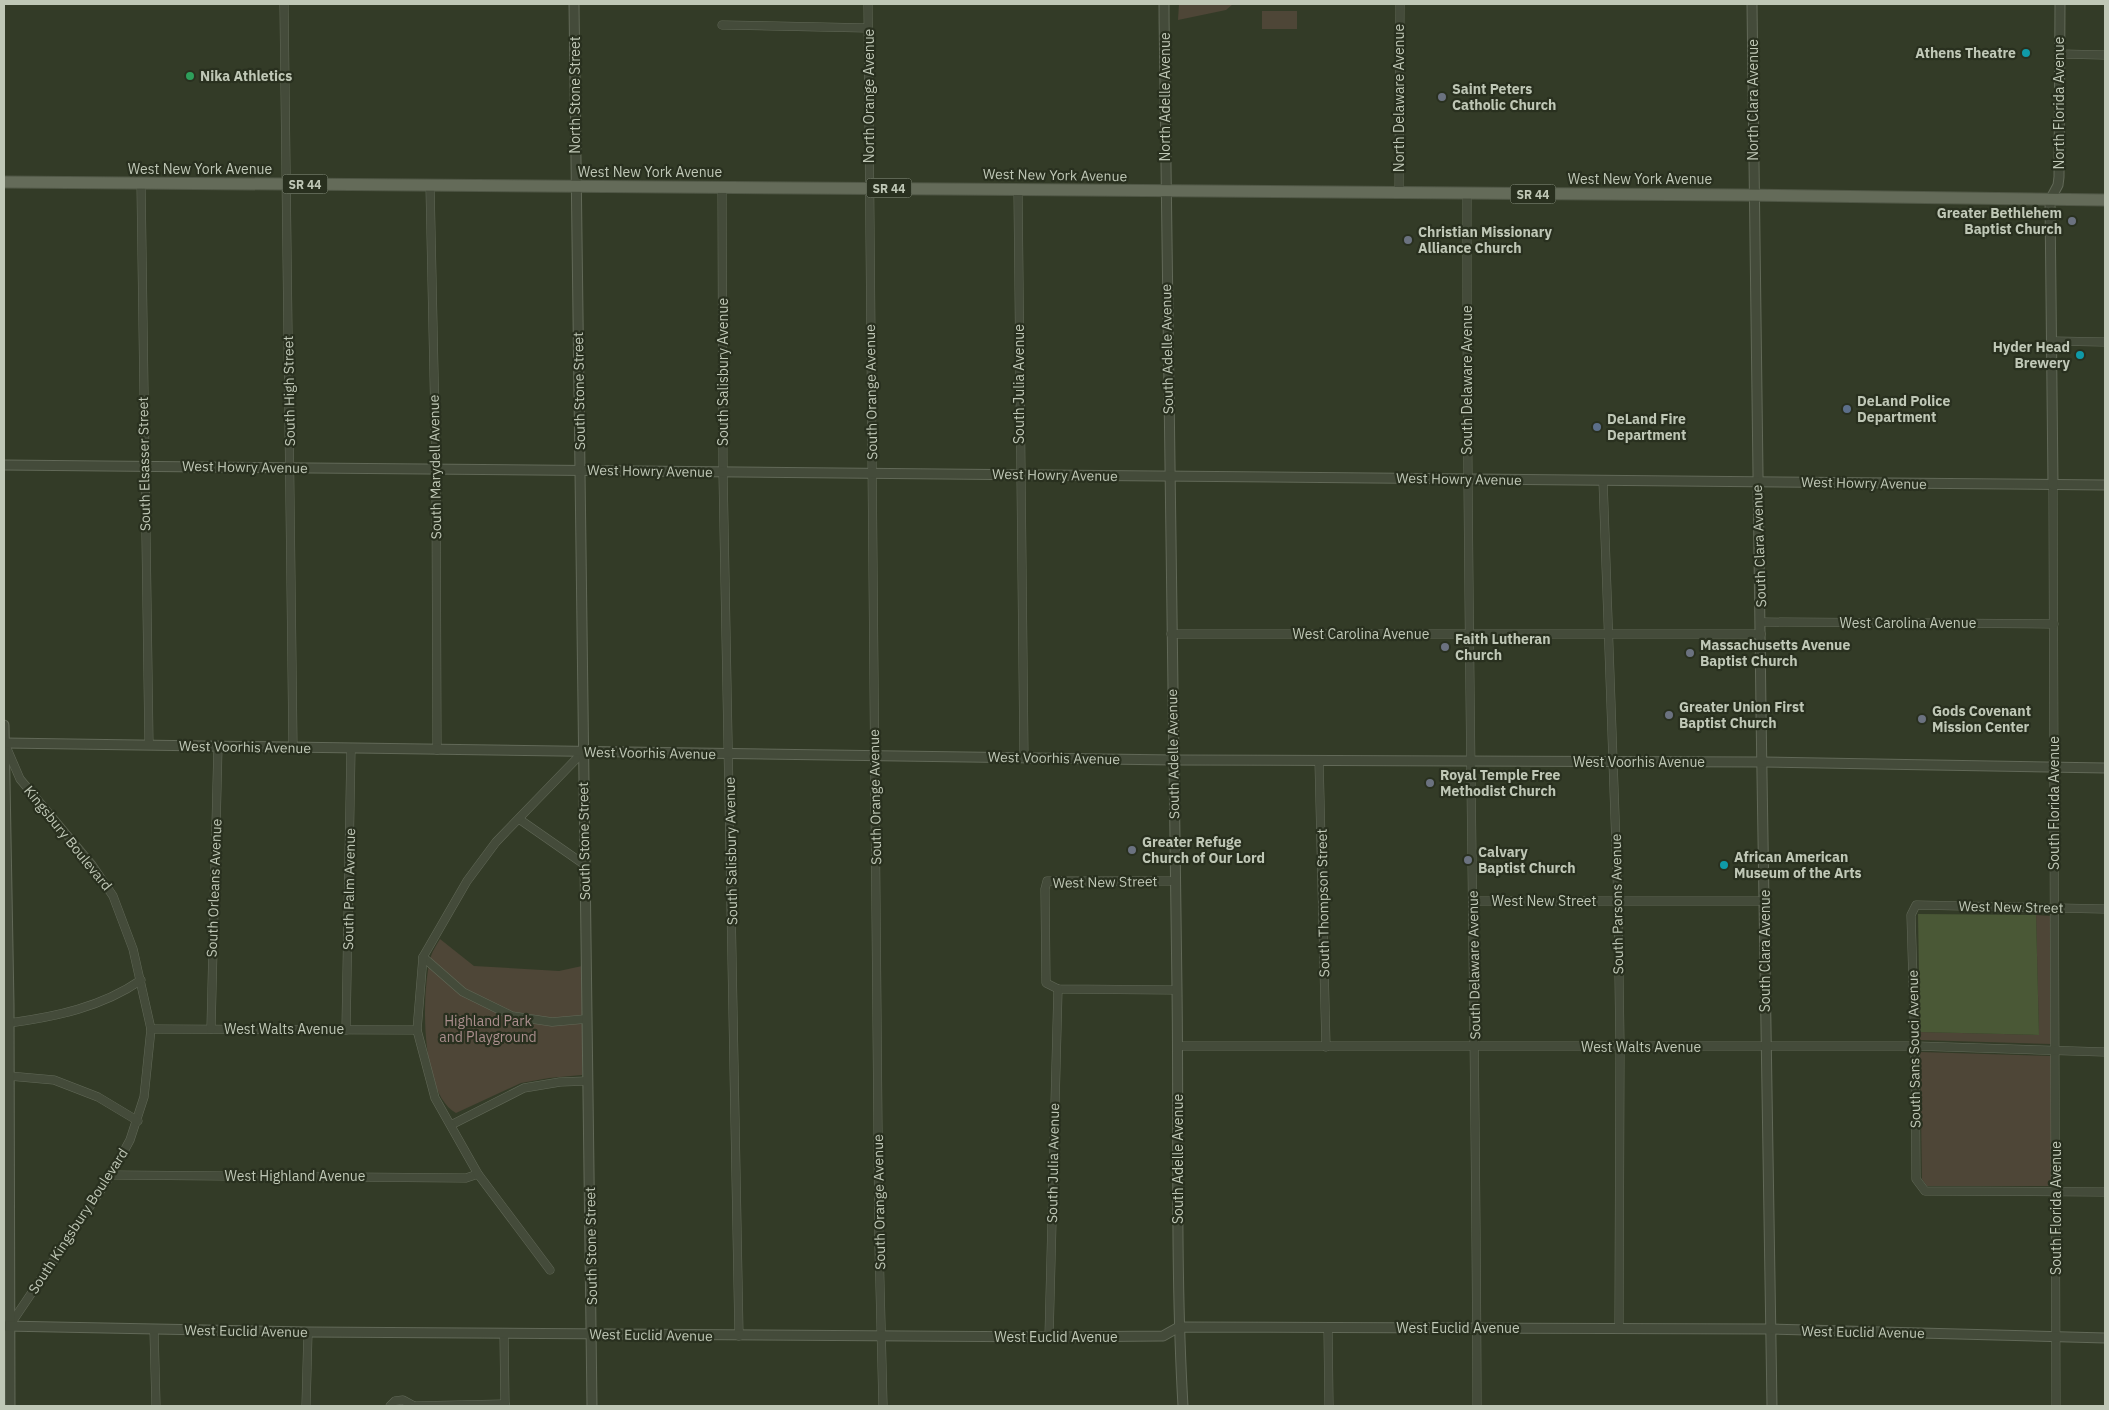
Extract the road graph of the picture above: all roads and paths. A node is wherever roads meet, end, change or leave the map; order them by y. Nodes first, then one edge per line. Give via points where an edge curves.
1 (284, 4) edge
2 (574, 4) edge
3 (868, 4) edge
4 (1164, 4) edge
5 (1400, 4) edge
6 (1752, 4) edge
7 (2060, 4) edge
8 (722, 25) dead end
9 (868, 28) junction
10 (2060, 54) junction
11 (2105, 55) edge
12 (4, 182) edge
13 (141, 183) junction
14 (286, 184) junction
15 (430, 185) junction
16 (576, 186) junction
17 (722, 187) junction
18 (869, 188) junction
19 (1018, 190) junction
20 (1165, 191) junction
21 (1399, 193) junction
22 (1467, 193) junction
23 (1754, 195) junction
24 (2050, 200) junction
25 (2105, 200) edge
26 (2052, 342) junction
27 (2105, 342) edge
28 (4, 465) edge
29 (144, 466) junction
30 (290, 468) junction
31 (436, 469) junction
32 (580, 470) junction
33 (723, 472) junction
34 (872, 473) junction
35 (1020, 474) junction
36 (1168, 476) junction
37 (1467, 479) junction
38 (1603, 480) junction
39 (1757, 482) junction
40 (2054, 485) junction
41 (2105, 485) edge
42 (1761, 622) junction
43 (2054, 624) junction
44 (1171, 634) junction
45 (1469, 634) junction
46 (1609, 634) junction
47 (1761, 634) junction
48 (4, 725) edge
49 (4, 743) edge
50 (149, 745) junction
51 (218, 746) junction
52 (293, 748) junction
53 (351, 748) junction
54 (437, 750) junction
55 (583, 752) junction
56 (730, 754) junction
57 (874, 756) junction
58 (1024, 758) junction
59 (1174, 760) junction
60 (1319, 760) junction
61 (1472, 760) junction
62 (1614, 762) junction
63 (1763, 762) junction
64 (2054, 767) junction
65 (2105, 768) edge
66 (519, 819) junction
67 (585, 865) junction
68 (1174, 881) junction
69 (1473, 900) junction
70 (1618, 901) junction
71 (1765, 901) junction
72 (1916, 905) joint
73 (2054, 908) junction
74 (2105, 909) edge
75 (423, 957) junction
76 (141, 980) junction
77 (1058, 988) junction
78 (1177, 990) junction
79 (6, 1005) edge
80 (586, 1018) junction
81 (8, 1023) junction
82 (151, 1029) junction
83 (211, 1029) junction
84 (346, 1030) junction
85 (417, 1030) junction
86 (1177, 1046) junction
87 (1915, 1046) junction
88 (1326, 1047) junction
89 (1475, 1047) junction
90 (1620, 1047) junction
91 (1766, 1047) junction
92 (2056, 1050) junction
93 (150, 1052) joint
94 (2105, 1052) edge
95 (9, 1076) junction
96 (587, 1082) junction
97 (138, 1121) junction
98 (451, 1126) junction
99 (478, 1174) junction
100 (111, 1175) junction
101 (2056, 1191) junction
102 (2105, 1192) edge
103 (550, 1270) dead end
104 (6, 1326) edge
105 (1179, 1327) junction
106 (1328, 1328) junction
107 (1477, 1328) junction
108 (1619, 1329) junction
109 (1771, 1329) junction
110 (154, 1330) junction
111 (308, 1332) junction
112 (504, 1333) junction
113 (593, 1335) junction
114 (739, 1336) junction
115 (880, 1336) junction
116 (1048, 1337) junction
117 (2055, 1337) junction
118 (2105, 1338) edge
119 (505, 1405) edge
120 (10, 1406) edge
121 (156, 1406) edge
122 (306, 1406) edge
123 (390, 1406) edge
124 (414, 1406) edge
125 (592, 1406) edge
126 (883, 1406) edge
127 (1183, 1406) edge
128 (1329, 1406) edge
129 (1477, 1406) edge
130 (1772, 1406) edge
131 (2056, 1406) edge

1 - 14 street, South High Street
2 - 16 street, North Stone Street
3 - 9 street, North Orange Avenue
4 - 20 street, North Adelle Avenue
5 - 21 street, North Delaware Avenue
6 - 23 street, North Clara Avenue
7 - 10 street, North Florida Avenue
8 - 9 street
9 - 18 street, North Orange Avenue
10 - 11 street
10 - 24 street, North Florida Avenue via 2059,177
12 - 13 main road, West New York Avenue / SR 44
13 - 14 main road, West New York Avenue / SR 44
13 - 29 street, South Elsasser Street
14 - 15 main road, West New York Avenue / SR 44
14 - 30 street, South High Street
15 - 16 main road, West New York Avenue / SR 44
15 - 31 street, South Marydell Avenue
16 - 17 main road, West New York Avenue / SR 44
16 - 32 street, South Stone Street
17 - 18 main road, West New York Avenue / SR 44
17 - 33 street, South Salisbury Avenue
18 - 19 main road, West New York Avenue / SR 44
18 - 34 street, South Orange Avenue
19 - 20 main road, West New York Avenue / SR 44
19 - 35 street, South Julia Avenue
20 - 21 main road, West New York Avenue / SR 44
20 - 36 street, South Adelle Avenue
21 - 22 main road, West New York Avenue / SR 44
22 - 23 main road, West New York Avenue / SR 44
22 - 37 street, South Delaware Avenue
23 - 24 main road, West New York Avenue / SR 44
23 - 39 street, South Clara Avenue
24 - 25 main road, West New York Avenue / SR 44
24 - 26 street, South Florida Avenue
26 - 27 street
26 - 40 street, South Florida Avenue
28 - 29 street, West Howry Avenue
29 - 30 street, West Howry Avenue
29 - 50 street, South Elsasser Street
30 - 31 street, West Howry Avenue
30 - 52 street, South High Street
31 - 32 street, West Howry Avenue
31 - 54 street, South Marydell Avenue
32 - 33 street, West Howry Avenue
32 - 55 street, South Stone Street
33 - 34 street, West Howry Avenue
33 - 56 street, South Salisbury Avenue
34 - 35 street, West Howry Avenue
34 - 57 street, South Orange Avenue
35 - 36 street, West Howry Avenue
35 - 58 street, South Julia Avenue
36 - 37 street, West Howry Avenue
36 - 44 street, South Adelle Avenue
37 - 38 street, West Howry Avenue
37 - 45 street, South Delaware Avenue
38 - 39 street, West Howry Avenue
38 - 46 street, South Parsons Avenue
39 - 40 street, West Howry Avenue
39 - 42 street, South Clara Avenue
40 - 41 street, West Howry Avenue
40 - 43 street, South Florida Avenue
42 - 43 street, West Carolina Avenue
42 - 47 street, South Clara Avenue
43 - 64 street, South Florida Avenue
44 - 45 street, West Carolina Avenue
44 - 59 street, South Adelle Avenue
45 - 46 street, West Carolina Avenue
45 - 61 street, South Delaware Avenue
46 - 47 street, West Carolina Avenue
46 - 62 street, South Parsons Avenue
47 - 63 street, South Clara Avenue
48 - 49 street
49 - 50 street, West Voorhis Avenue
49 - 76 street, Kingsbury Boulevard via 20,780 92,865 113,896
49 - 79 street
50 - 51 street, West Voorhis Avenue
51 - 52 street, West Voorhis Avenue
51 - 83 street, South Orleans Avenue
52 - 53 street, West Voorhis Avenue
53 - 54 street, West Voorhis Avenue
53 - 84 street, South Palm Avenue
54 - 55 street, West Voorhis Avenue
55 - 56 street, West Voorhis Avenue
55 - 66 street
55 - 67 street, South Stone Street
56 - 57 street, West Voorhis Avenue
56 - 114 street, South Salisbury Avenue
57 - 58 street, West Voorhis Avenue
57 - 115 street, South Orange Avenue
58 - 59 street, West Voorhis Avenue
59 - 60 street, West Voorhis Avenue
59 - 68 street, South Adelle Avenue
60 - 61 street, West Voorhis Avenue
60 - 88 street, South Thompson Street
61 - 62 street, West Voorhis Avenue
61 - 69 street, South Delaware Avenue
62 - 63 street, West Voorhis Avenue
62 - 70 street, South Parsons Avenue
63 - 64 street, West Voorhis Avenue
63 - 71 street, South Clara Avenue
64 - 65 street, West Voorhis Avenue
64 - 73 street, South Florida Avenue
66 - 67 street
66 - 75 street via 496,842 467,881
67 - 80 street, South Stone Street
68 - 77 street, West New Street via 1047,881 1044,889 1046,982
68 - 78 street, South Adelle Avenue
69 - 70 street, West New Street
69 - 89 street, South Delaware Avenue
70 - 71 street, West New Street
70 - 90 street, South Parsons Avenue
71 - 91 street, South Clara Avenue
72 - 73 street, West New Street
72 - 87 street, South Sans Souci Avenue via 1911,915
73 - 74 street, West New Street
73 - 92 street, South Florida Avenue
75 - 80 street via 463,992 512,1016 552,1022
75 - 85 street
76 - 81 street via 122,993 81,1008
76 - 82 street, Kingsbury Boulevard
77 - 78 street
77 - 116 street, South Julia Avenue
78 - 86 street, South Adelle Avenue
79 - 81 street
80 - 96 street, South Stone Street
81 - 95 street
82 - 83 street, West Walts Avenue
82 - 93 street, Kingsbury Boulevard
83 - 84 street, West Walts Avenue
84 - 85 street, West Walts Avenue
85 - 98 street via 435,1098
86 - 88 street, West Walts Avenue
86 - 105 street, South Adelle Avenue
87 - 91 street, West Walts Avenue
87 - 92 street, West Walts Avenue
87 - 101 street, South Sans Souci Avenue via 1916,1179 1925,1191
88 - 89 street, West Walts Avenue
89 - 90 street, West Walts Avenue
89 - 107 street, South Delaware Avenue
90 - 91 street, West Walts Avenue
90 - 108 street, South Parsons Avenue
91 - 109 street, South Clara Avenue
92 - 94 street, West Walts Avenue
92 - 101 street, South Florida Avenue
93 - 97 street, South Kingsbury Boulevard
95 - 97 street via 54,1080 98,1097
95 - 104 street
96 - 98 street via 560,1082 524,1088
96 - 113 street, South Stone Street
97 - 100 street, South Kingsbury Boulevard
98 - 99 street
99 - 100 street, West Highland Avenue via 466,1178
99 - 103 street
100 - 104 street, South Kingsbury Boulevard
101 - 102 street
101 - 117 street, South Florida Avenue
104 - 110 street, West Euclid Avenue
104 - 120 street
105 - 106 street, West Euclid Avenue
105 - 116 street, West Euclid Avenue via 1163,1336
105 - 127 street, South Adelle Avenue
106 - 107 street, West Euclid Avenue
106 - 128 street
107 - 108 street, West Euclid Avenue
107 - 129 street, South Delaware Avenue
108 - 109 street, West Euclid Avenue
109 - 117 street, West Euclid Avenue
109 - 130 street, South Clara Avenue
110 - 111 street, West Euclid Avenue
110 - 121 street
111 - 112 street, West Euclid Avenue
111 - 122 street
112 - 113 street, West Euclid Avenue
112 - 119 street
113 - 114 street, West Euclid Avenue
113 - 125 street, South Stone Street
114 - 115 street, West Euclid Avenue
115 - 116 street, West Euclid Avenue
115 - 126 street, South Orange Avenue
117 - 118 street, West Euclid Avenue
117 - 131 street, South Florida Avenue
119 - 124 street
123 - 124 street via 403,1400

